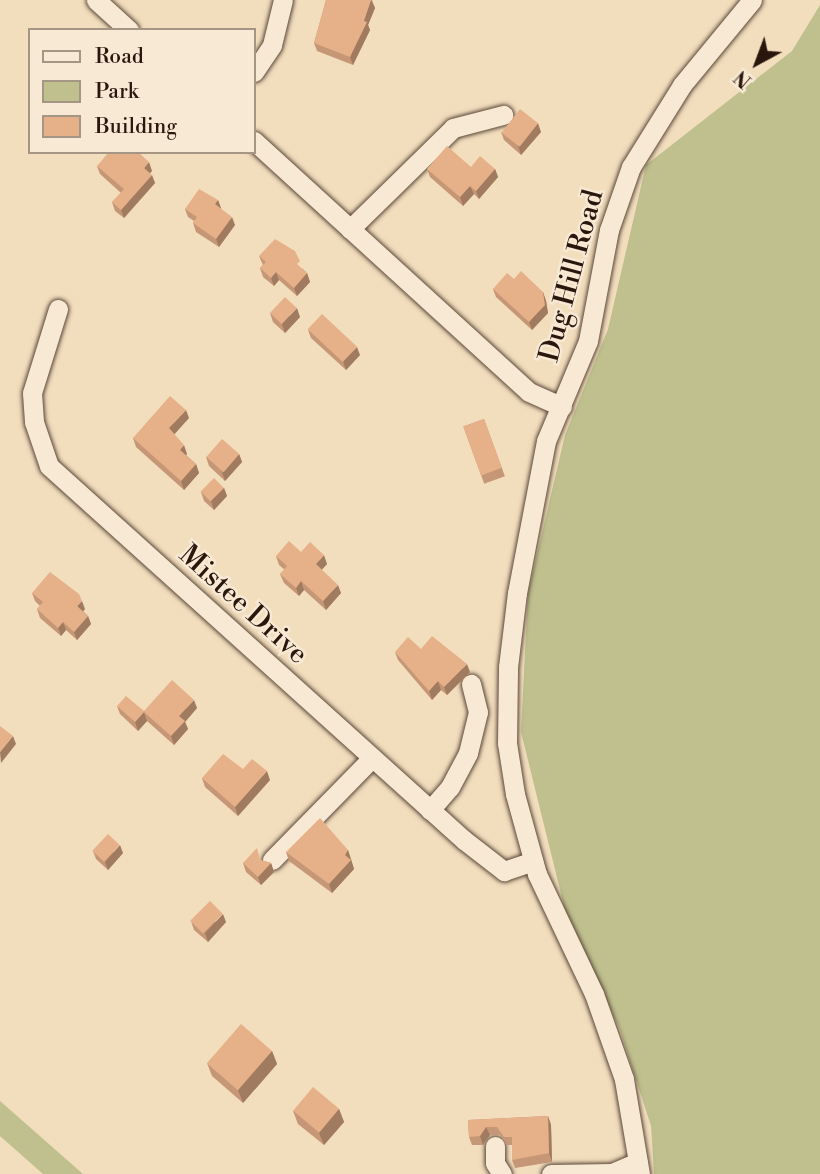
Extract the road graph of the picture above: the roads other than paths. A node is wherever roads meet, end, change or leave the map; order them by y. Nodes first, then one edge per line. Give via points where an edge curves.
1 (96, 0) edge
2 (284, 0) edge
3 (752, 0) edge
4 (127, 28) edge
5 (256, 69) edge
6 (503, 115) dead end
7 (256, 143) edge
8 (350, 229) junction
9 (58, 309) dead end
10 (562, 407) junction
11 (471, 684) dead end
12 (372, 758) junction
13 (430, 810) junction
14 (272, 860) edge
15 (533, 861) junction
16 (495, 1146) dead end
17 (639, 1168) edge
18 (502, 1174) edge
19 (551, 1174) edge

1 - 4 street
2 - 5 street via 272,45
3 - 10 street, Dug Hill Road via 682,85 631,167 609,230 589,341
6 - 8 street via 453,128
7 - 8 street, Dug Hill Road
8 - 10 street, Dug Hill Road via 529,392
9 - 12 street, Mistee Drive via 32,393 34,422 49,466
10 - 15 street via 546,441 517,593 509,667 507,743
11 - 13 street via 478,712 468,753 450,787
12 - 13 street, Mistee Drive
12 - 14 street
13 - 15 street, Mistee Drive via 504,871
15 - 17 street via 554,918 594,995 624,1079
16 - 18 street via 495,1163
17 - 19 street

